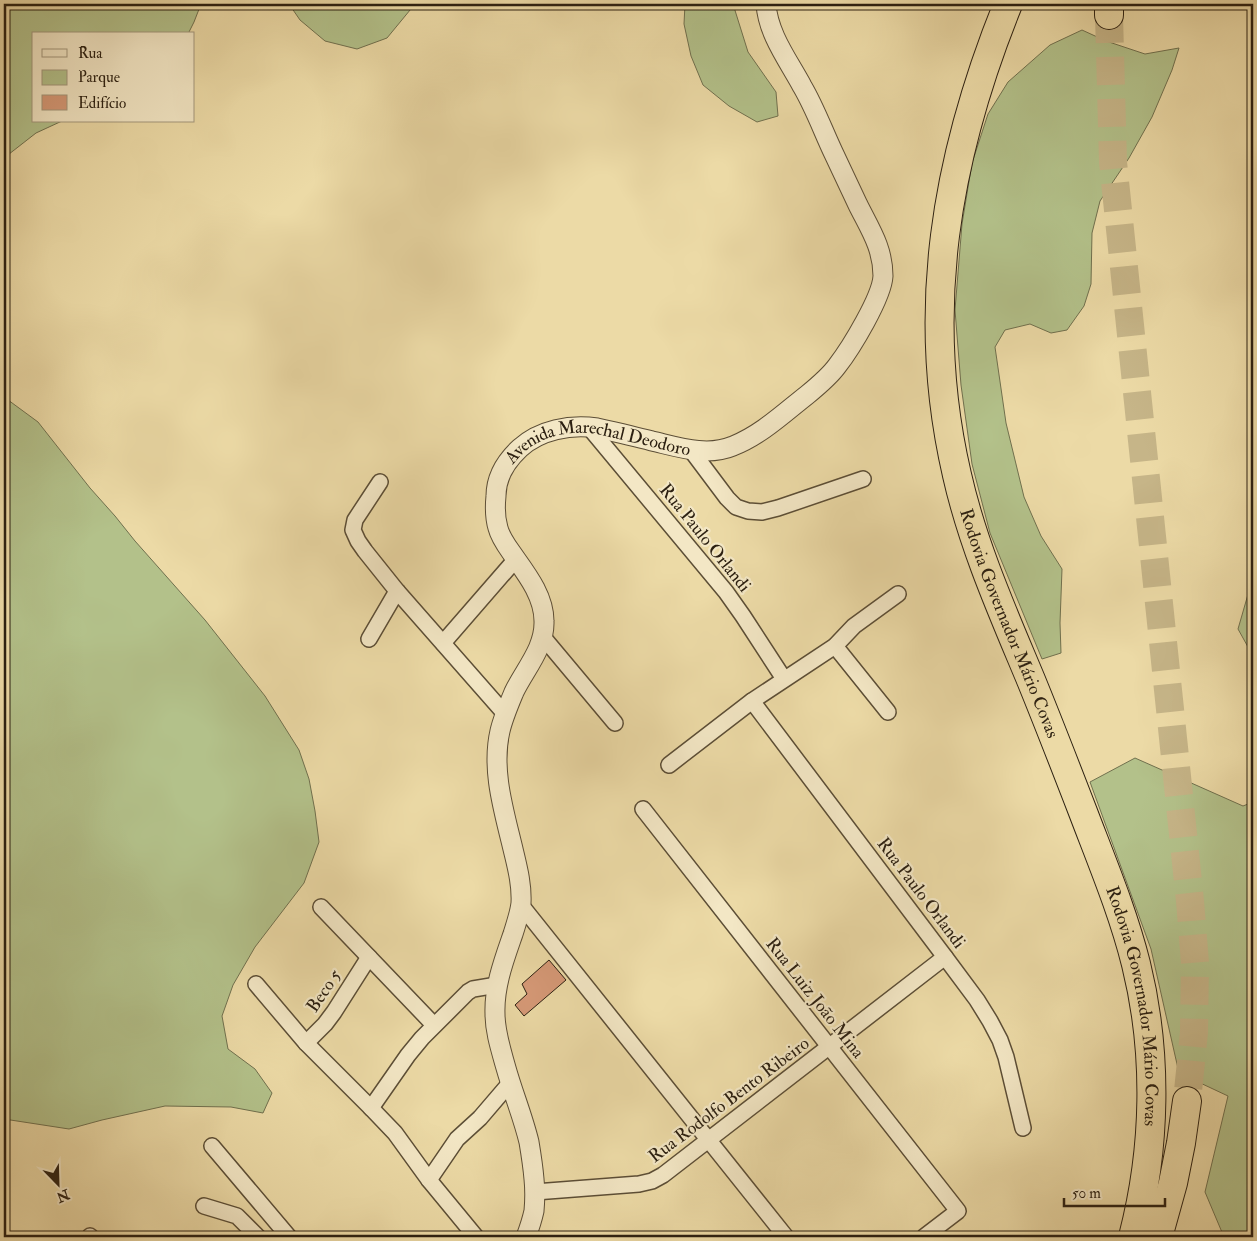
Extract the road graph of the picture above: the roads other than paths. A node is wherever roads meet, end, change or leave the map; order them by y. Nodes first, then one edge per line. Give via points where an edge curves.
1 (766, 4) edge
2 (1008, 4) edge
3 (588, 426) junction
4 (691, 450) junction
5 (863, 479) dead end
6 (380, 482) dead end
7 (516, 559) junction
8 (397, 591) junction
9 (898, 594) dead end
10 (543, 637) junction
11 (369, 639) dead end
12 (443, 642) junction
13 (835, 646) junction
14 (784, 679) junction
15 (752, 700) junction
16 (888, 712) dead end
17 (506, 715) junction
18 (615, 723) dead end
19 (669, 765) dead end
20 (643, 809) dead end
21 (521, 905) junction
22 (321, 907) dead end
23 (369, 957) junction
24 (945, 957) junction
25 (256, 984) dead end
26 (497, 985) junction
27 (434, 1024) junction
28 (306, 1043) junction
29 (829, 1046) junction
30 (510, 1083) junction
31 (1187, 1101) tunnel mouth
32 (371, 1108) junction
33 (1023, 1128) dead end
34 (708, 1140) junction
35 (212, 1146) dead end
36 (429, 1180) junction
37 (535, 1192) junction
38 (204, 1206) dead end
39 (258, 1237) edge
40 (289, 1237) edge
41 (476, 1237) edge
42 (526, 1237) edge
43 (786, 1237) edge
44 (924, 1237) edge
45 (1133, 1237) edge
46 (1158, 1237) edge

1 - 4 street, Avenida Marechal Deodoro via 779,46 812,104 873,232 881,257 883,278 863,326 838,366 822,382 750,438 712,451
2 - 45 highway, Rodovia Governador Mário Covas via 968,116 947,212 939,294 941,380 949,437 968,517 1109,879 1143,996 1151,1060 1151,1126 1144,1190
3 - 4 street, Avenida Marechal Deodoro
3 - 7 street, Avenida Marechal Deodoro via 570,426 535,436 510,457 501,472 495,511 498,528
3 - 14 street, Rua Paulo Orlandi via 726,592
4 - 5 street via 727,498 736,507 748,511 778,508
6 - 8 street via 353,530 365,551
7 - 10 street, Avenida Marechal Deodoro via 540,600
7 - 12 street
8 - 11 street
8 - 12 street
9 - 13 street via 854,626
10 - 17 street, Avenida Marechal Deodoro via 514,692
10 - 18 street
12 - 17 street
13 - 14 street
13 - 16 street
14 - 15 street
15 - 19 street
15 - 24 street, Rua Paulo Orlandi
17 - 21 street, Avenida Marechal Deodoro via 497,756 502,803 521,885
20 - 29 street, Rua Luiz João Mina
21 - 26 street, Avenida Marechal Deodoro
21 - 34 street
22 - 23 street
23 - 27 street
23 - 28 street, Beco 5 via 334,1012
24 - 29 street, Rua Rodolfo Bento Ribeiro
24 - 33 street, Rua Paulo Orlandi via 977,1000 1000,1040
25 - 28 street
26 - 27 street via 468,992
26 - 30 street, Avenida Marechal Deodoro via 495,1023
27 - 32 street
28 - 32 street
29 - 34 street, Rua Rodolfo Bento Ribeiro
29 - 44 street, Rua Luiz João Mina via 958,1211
30 - 36 street via 457,1139
30 - 37 street, Avenida Marechal Deodoro via 529,1142
31 - 46 highway, Rodovia Governador Mário Covas via 1173,1182
32 - 36 street via 395,1133
34 - 37 street, Rua Rodolfo Bento Ribeiro via 652,1181
34 - 43 street
35 - 40 street
36 - 41 street
37 - 42 street, Avenida Marechal Deodoro via 534,1210
38 - 39 street via 237,1216

